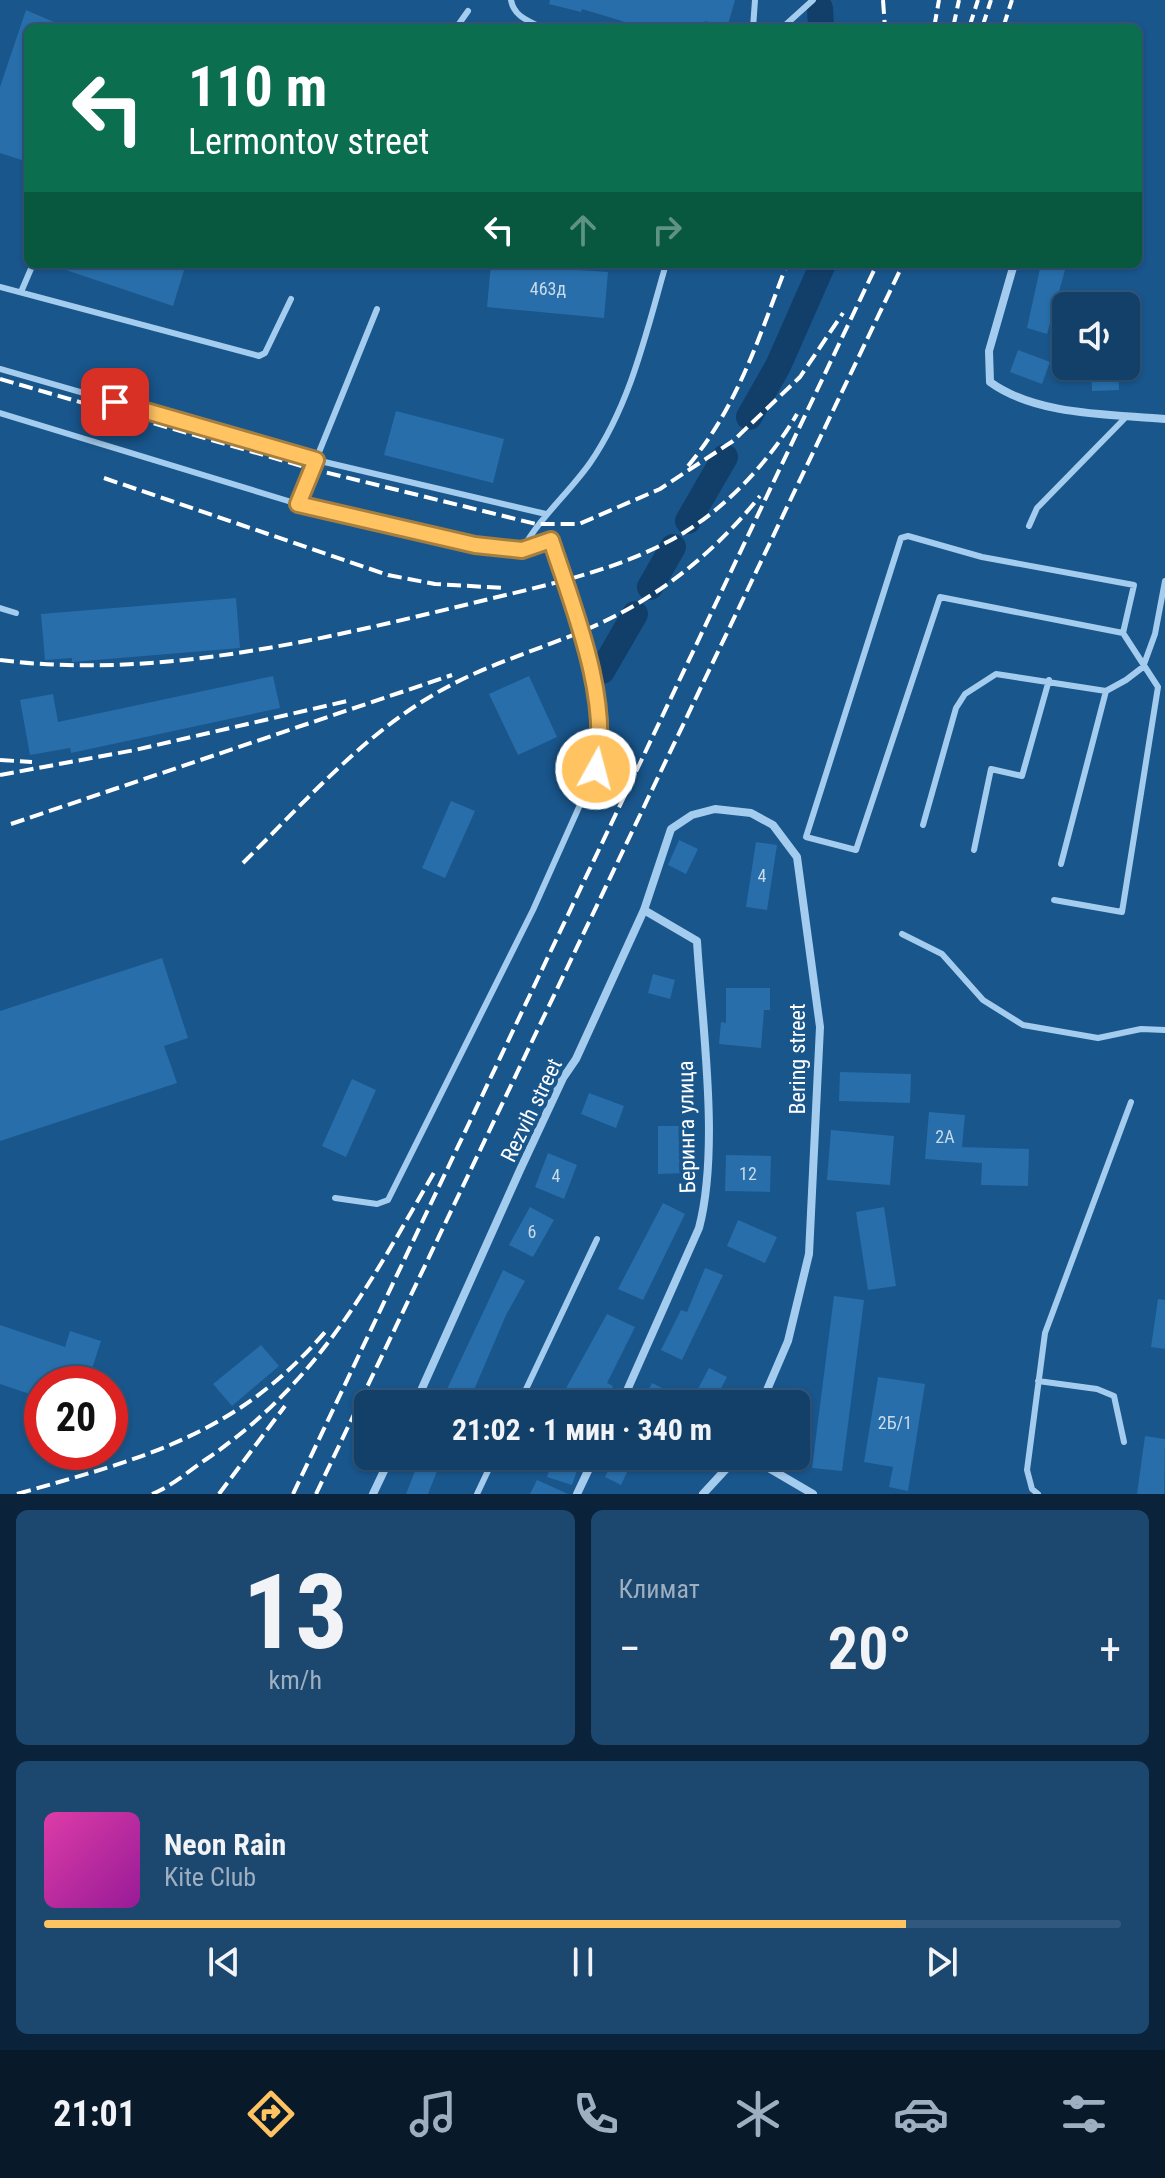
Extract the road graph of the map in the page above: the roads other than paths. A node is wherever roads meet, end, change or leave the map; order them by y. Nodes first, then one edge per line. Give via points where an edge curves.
1 (511, 0) edge
2 (755, 0) edge
3 (813, 0) edge
4 (468, 11) dead end
5 (459, 24) edge
6 (535, 24) edge
7 (753, 24) edge
8 (786, 24) edge
9 (31, 268) edge
10 (665, 268) edge
11 (1013, 268) edge
12 (0, 287) edge
13 (21, 292) junction
14 (291, 299) dead end
15 (377, 309) dead end
16 (0, 369) edge
17 (0, 413) edge
18 (1127, 416) junction
19 (1165, 419) edge
20 (316, 460) junction
21 (298, 504) junction
22 (546, 514) junction
23 (1029, 526) dead end
24 (522, 550) junction
25 (1165, 581) edge
26 (0, 608) edge
27 (16, 613) dead end
28 (1123, 633) junction
29 (1143, 667) junction
30 (1049, 680) junction
31 (1106, 691) junction
32 (923, 825) dead end
33 (671, 829) joint
34 (974, 850) dead end
35 (1061, 864) dead end
36 (1054, 900) dead end
37 (644, 910) junction
38 (902, 934) dead end
39 (1165, 1030) edge
40 (1131, 1102) dead end
41 (335, 1198) dead end
42 (597, 1239) dead end
43 (1038, 1381) junction
44 (421, 1390) edge
45 (526, 1390) edge
46 (627, 1390) edge
47 (767, 1390) edge
48 (1124, 1442) dead end
49 (384, 1470) edge
50 (488, 1470) edge
51 (588, 1470) edge
52 (725, 1470) edge
53 (772, 1470) edge
54 (373, 1494) edge
55 (477, 1494) edge
56 (577, 1494) edge
57 (703, 1494) edge
58 (813, 1494) edge
59 (1038, 1494) edge

1 - 6 lane via 513,9
2 - 7 lane
3 - 8 lane
4 - 5 lane
9 - 13 lane
10 - 22 lane via 624,405 589,464
11 - 18 street via 989,351 990,382 1021,399
12 - 13 lane
13 - 14 lane via 259,356
15 - 20 lane
16 - 20 lane
17 - 21 lane
18 - 19 street
18 - 23 lane via 1037,508
20 - 21 lane
20 - 22 lane
21 - 24 lane via 475,545
22 - 24 lane
24 - 41 lane via 551,540 598,704 596,769 539,897 388,1200 377,1204
25 - 29 lane
26 - 27 lane
28 - 28 lane via 1134,585 901,538 806,837 856,850 940,597
28 - 29 lane
29 - 31 lane
29 - 36 lane via 1158,687 1122,912
30 - 31 lane
30 - 32 lane via 996,674 965,694 956,708
30 - 34 lane via 1022,776 991,769
31 - 35 lane
33 - 37 street, Rezvih street
33 - 47 street, Bering street via 692,815 715,809 751,813 773,825 797,857 820,1027 809,1254 788,1341
37 - 44 street, Rezvih street
37 - 46 street, Беринга улица via 697,941 707,1152 699,1228
38 - 39 lane via 942,954 983,1000 1023,1025 1098,1038
40 - 43 lane via 1085,1231 1067,1266 1045,1333
42 - 45 lane
43 - 48 lane via 1114,1396
43 - 59 lane via 1027,1470
49 - 54 street
50 - 55 lane
51 - 56 street
52 - 57 street
53 - 58 street

